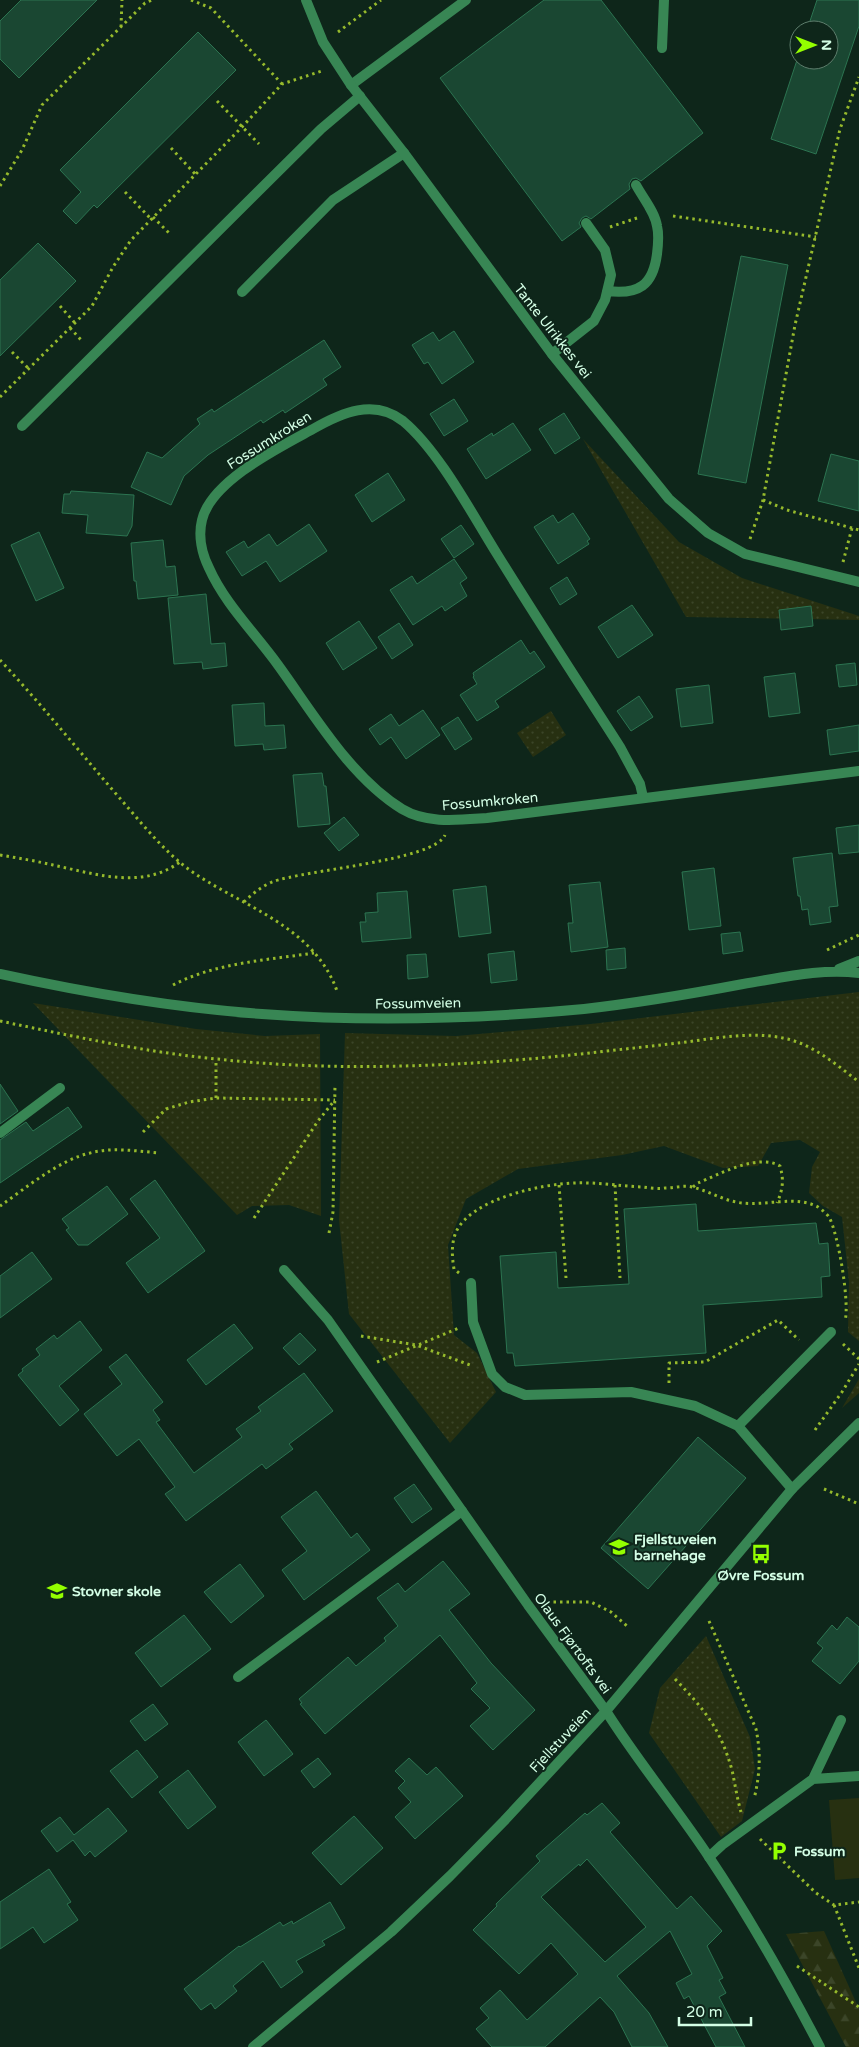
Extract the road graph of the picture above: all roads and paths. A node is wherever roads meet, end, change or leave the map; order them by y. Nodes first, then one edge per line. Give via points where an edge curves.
1 (122, 0) edge
2 (152, 0) edge
3 (191, 0) edge
4 (306, 0) edge
5 (381, 0) edge
6 (466, 0) edge
7 (664, 0) edge
8 (121, 27) junction
9 (335, 34) dead end
10 (662, 48) dead end
11 (322, 71) dead end
12 (859, 77) edge
13 (282, 84) junction
14 (351, 86) junction
15 (360, 96) junction
16 (217, 101) dead end
17 (242, 127) junction
18 (259, 144) dead end
19 (171, 148) dead end
20 (404, 153) junction
21 (196, 175) junction
22 (636, 185) dead end
23 (0, 186) edge
24 (125, 192) dead end
25 (652, 214) junction
26 (152, 218) junction
27 (586, 223) dead end
28 (612, 226) dead end
29 (171, 235) dead end
30 (816, 237) junction
31 (607, 291) junction
32 (242, 292) dead end
33 (60, 306) dead end
34 (75, 323) junction
35 (70, 328) junction
36 (85, 344) dead end
37 (12, 352) dead end
38 (552, 354) junction
39 (29, 369) junction
40 (0, 397) edge
41 (22, 426) dead end
42 (763, 500) junction
43 (852, 528) junction
44 (859, 530) edge
45 (745, 554) junction
46 (839, 577) junction
47 (859, 582) edge
48 (0, 660) edge
49 (859, 771) edge
50 (643, 797) junction
51 (451, 820) junction
52 (0, 856) edge
53 (180, 862) junction
54 (244, 902) junction
55 (859, 935) edge
56 (827, 950) dead end
57 (314, 953) junction
58 (859, 961) edge
59 (836, 970) junction
60 (859, 973) edge
61 (0, 974) edge
62 (173, 985) dead end
63 (337, 991) dead end
64 (0, 1021) edge
65 (216, 1059) junction
66 (859, 1082) edge
67 (335, 1084) dead end
68 (60, 1088) dead end
69 (216, 1098) junction
70 (334, 1100) junction
71 (143, 1132) dead end
72 (0, 1133) edge
73 (159, 1153) dead end
74 (615, 1184) junction
75 (559, 1185) junction
76 (693, 1187) junction
77 (777, 1203) junction
78 (0, 1206) edge
79 (254, 1218) dead end
80 (329, 1233) dead end
81 (284, 1270) dead end
82 (566, 1278) dead end
83 (620, 1278) dead end
84 (471, 1283) joint
85 (473, 1322) junction
86 (844, 1323) dead end
87 (831, 1332) dead end
88 (357, 1336) dead end
89 (416, 1345) junction
90 (811, 1351) junction
91 (375, 1362) dead end
92 (859, 1364) edge
93 (492, 1374) junction
94 (670, 1401) junction
95 (859, 1423) edge
96 (738, 1426) junction
97 (815, 1430) dead end
98 (792, 1489) junction
99 (824, 1489) dead end
100 (859, 1504) edge
101 (462, 1511) junction
102 (544, 1602) dead end
103 (709, 1621) dead end
104 (627, 1626) dead end
105 (238, 1677) dead end
106 (675, 1679) dead end
107 (606, 1711) junction
108 (841, 1720) dead end
109 (859, 1776) edge
110 (813, 1779) junction
111 (747, 1826) junction
112 (709, 1857) junction
113 (859, 1902) edge
114 (834, 1905) junction
115 (796, 1966) dead end
116 (859, 1968) edge
117 (859, 2007) edge
118 (253, 2047) edge
119 (820, 2047) edge

1 - 8 path
2 - 8 path
3 - 13 path via 211,8
4 - 14 street, Tante Ulrikkes vei via 323,42
5 - 9 path
6 - 14 street
7 - 10 street
8 - 23 path via 42,105 22,150
11 - 13 path
12 - 30 path via 840,128
13 - 17 path
14 - 15 street, Tante Ulrikkes vei
15 - 20 street, Tante Ulrikkes vei
15 - 41 street via 321,128
16 - 17 path
17 - 18 path
17 - 21 path
19 - 21 path
20 - 32 street via 333,200
20 - 38 street, Tante Ulrikkes vei
21 - 26 path
22 - 25 street
24 - 26 path
25 - 28 path
25 - 30 path
25 - 31 street via 657,226 655,271 644,285 632,291
26 - 29 path
26 - 34 path via 131,240 92,306
27 - 31 street via 605,250 611,275
30 - 42 path via 795,325
31 - 38 street via 594,321
33 - 34 path
34 - 35 path
35 - 36 path
35 - 39 path
37 - 39 path
38 - 45 street, Tante Ulrikkes vei via 669,499 708,532
39 - 40 path
42 - 43 path
42 - 45 path
43 - 44 path
43 - 46 path
45 - 46 street, Tante Ulrikkes vei
46 - 47 street, Tante Ulrikkes vei
48 - 53 path
49 - 50 street, Fossumkroken
50 - 51 street, Fossumkroken
50 - 51 street, Fossumkroken via 640,784 620,747 430,450 413,430 388,412 360,409 327,421 242,472 222,488 208,505 202,520 202,553 219,586 356,768 377,790 404,810 432,819
51 - 54 path via 443,840 426,850 286,878 263,887
52 - 53 path via 125,878 159,874
53 - 54 path
54 - 57 path via 292,932
55 - 56 path
57 - 62 path via 212,970
57 - 63 path
58 - 59 street, Fossumveien
59 - 60 street, Fossumveien
59 - 61 street, Fossumveien via 584,1009 382,1018 303,1017 167,1004
64 - 65 path via 105,1044
65 - 66 path via 380,1066 491,1062 764,1036 784,1038 801,1045
65 - 69 path
67 - 70 path
68 - 72 street
69 - 70 path
69 - 71 path via 171,1107 156,1117
70 - 79 path
70 - 80 path
73 - 78 path via 108,1150 74,1158
74 - 75 path
74 - 76 path
74 - 83 path
75 - 82 path
75 - 84 path via 509,1195 482,1206 467,1217 456,1231 452,1256 454,1269
76 - 77 path via 743,1204
76 - 77 path via 749,1163 774,1162 780,1166 784,1178
77 - 86 path via 802,1202 818,1207 828,1216 834,1230 846,1298
81 - 101 street, Olaus Fjørtofts vei via 328,1320
84 - 85 street
85 - 89 path
85 - 93 street
87 - 90 street
88 - 89 path
89 - 91 path
89 - 93 path
90 - 94 path via 778,1320 705,1362 669,1363
90 - 96 street
92 - 97 path
93 - 94 street via 505,1387 525,1395 631,1392
94 - 96 street via 695,1406
95 - 98 street, Fjellstuveien
96 - 98 street
98 - 107 street, Fjellstuveien
99 - 100 path
101 - 105 street
101 - 107 street, Olaus Fjørtofts vei
102 - 104 path via 591,1602 611,1612
103 - 111 path via 756,1729 760,1746 760,1766
106 - 111 path via 716,1728
107 - 112 street, Olaus Fjørtofts vei
107 - 118 street, Fjellstuveien via 450,1876 391,1932
108 - 110 street
109 - 110 street
110 - 111 street
111 - 112 street
111 - 114 path via 816,1893
112 - 119 street, Olaus Fjørtofts vei via 767,1950
113 - 114 path
114 - 116 path
115 - 117 path

